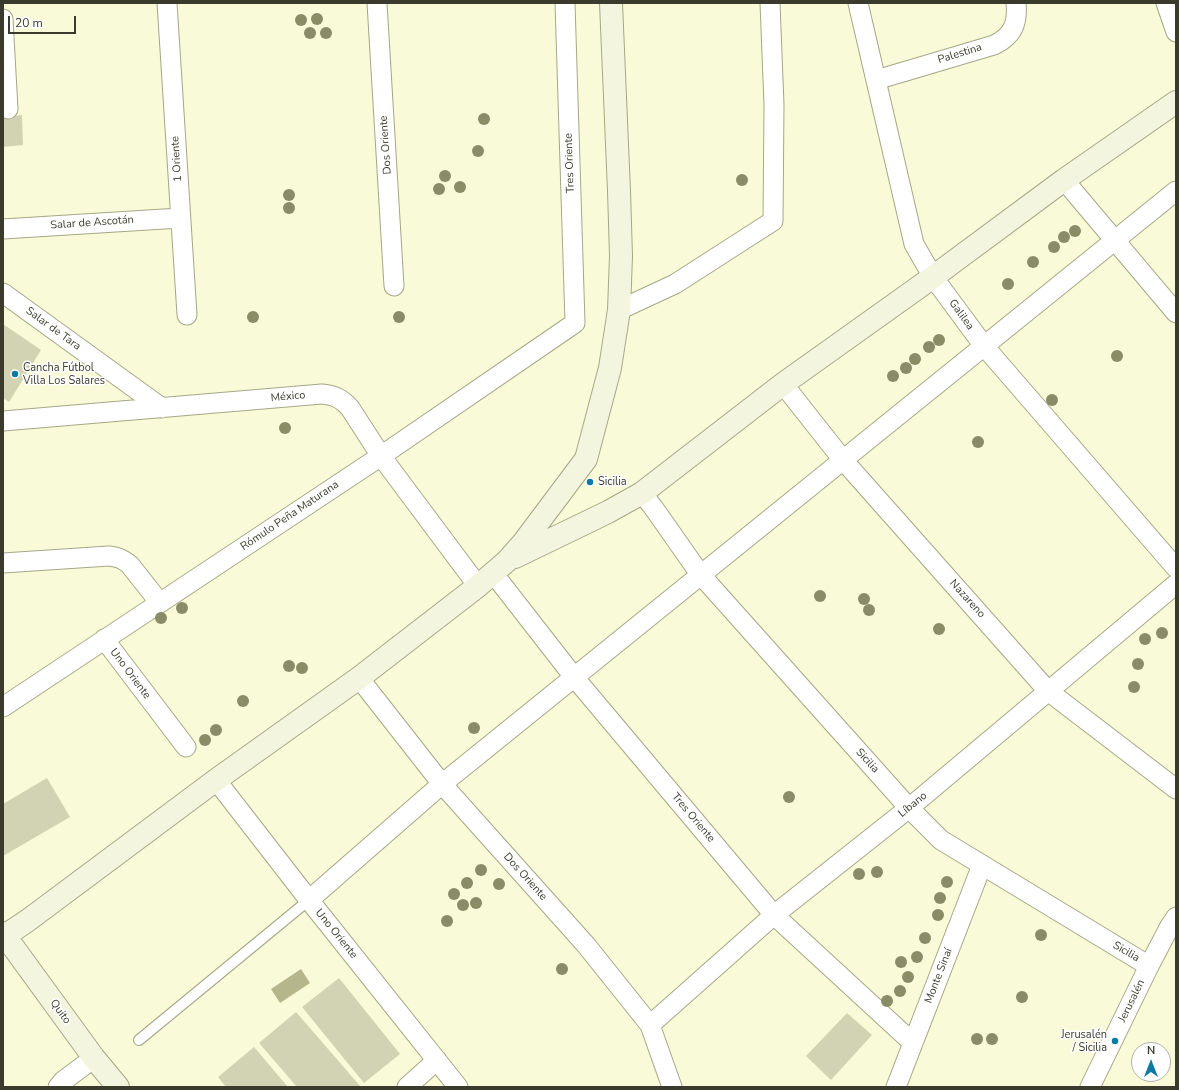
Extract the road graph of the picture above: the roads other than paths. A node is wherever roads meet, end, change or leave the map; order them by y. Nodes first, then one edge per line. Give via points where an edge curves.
1 (167, 3) edge
2 (377, 3) edge
3 (565, 3) edge
4 (611, 3) edge
5 (770, 3) edge
6 (858, 3) edge
7 (1016, 3) edge
8 (1166, 3) edge
9 (3, 19) edge
10 (1176, 32) edge
11 (876, 80) junction
12 (1176, 102) edge
13 (8, 109) dead end
14 (1064, 180) junction
15 (1176, 191) edge
16 (180, 218) junction
17 (3, 229) edge
18 (1116, 240) junction
19 (933, 277) junction
20 (394, 286) dead end
21 (3, 293) edge
22 (619, 310) junction
23 (1176, 313) edge
24 (186, 315) dead end
25 (574, 323) joint
26 (984, 346) junction
27 (783, 384) junction
28 (162, 408) junction
29 (3, 420) edge
30 (381, 456) junction
31 (843, 460) junction
32 (642, 493) junction
33 (3, 563) edge
34 (1176, 568) edge
35 (493, 573) junction
36 (700, 574) junction
37 (1176, 584) edge
38 (160, 603) junction
39 (104, 639) junction
40 (574, 677) junction
41 (359, 678) junction
42 (1048, 691) junction
43 (3, 707) edge
44 (186, 747) dead end
45 (216, 780) junction
46 (442, 784) junction
47 (1176, 789) edge
48 (909, 808) junction
49 (982, 865) junction
50 (309, 900) junction
51 (774, 915) junction
52 (1174, 925) edge
53 (3, 935) edge
54 (1149, 966) junction
55 (650, 1025) junction
56 (139, 1040) dead end
57 (913, 1043) junction
58 (94, 1058) junction
59 (437, 1060) junction
60 (58, 1087) edge
61 (118, 1087) edge
62 (408, 1087) edge
63 (458, 1087) edge
64 (672, 1087) edge
65 (896, 1087) edge
66 (1090, 1087) edge

1 - 16 street, 1 Oriente
2 - 20 street, Dos Oriente
3 - 25 street, Tres Oriente
4 - 22 main road via 620,197
5 - 22 street via 774,105 773,221 676,284
6 - 11 street, Galilea
7 - 11 street, Palestina via 1016,20 1002,41
8 - 10 street
9 - 13 street
11 - 19 street, Galilea via 914,244
12 - 14 main road
14 - 18 street
14 - 19 main road
15 - 18 street
16 - 17 street, Salar de Ascotán
16 - 24 street, 1 Oriente
18 - 23 street
18 - 26 street
19 - 26 street, Galilea
19 - 27 main road
21 - 28 street, Salar de Tara
22 - 35 main road via 610,368 586,459 539,522
25 - 30 street, Rómulo Peña Maturana
26 - 31 street
26 - 34 street, Galilea
27 - 31 street, Nazareno
27 - 32 main road
28 - 29 street, México
28 - 30 street, México via 331,395 350,408
30 - 35 street, México
30 - 38 street, Rómulo Peña Maturana
31 - 36 street
31 - 42 street, Nazareno
32 - 35 main road
32 - 36 street, Sicilia
33 - 38 street via 117,557 130,565
35 - 40 street, Tres Oriente
35 - 41 main road
36 - 40 street
36 - 48 street, Sicilia
37 - 42 street, Líbano
38 - 39 street, Rómulo Peña Maturana
39 - 43 street, Rómulo Peña Maturana
39 - 44 street, Uno Oriente
40 - 46 street
40 - 51 street, Tres Oriente
41 - 45 main road
41 - 46 street, Dos Oriente
42 - 47 street, Nazareno
42 - 48 street, Líbano
45 - 50 street, Uno Oriente
45 - 53 main road via 27,921
46 - 50 street
46 - 55 street, Dos Oriente via 586,945
48 - 49 street, Sicilia via 941,840
48 - 51 street, Líbano
49 - 54 street, Sicilia
49 - 57 street, Monte Sinaí
50 - 56 lane
50 - 59 street, Uno Oriente
51 - 55 street, Líbano
51 - 57 street, Tres Oriente
52 - 54 street, Jerusalén
53 - 58 main road, Quito
54 - 66 street, Jerusalén
55 - 64 street, Dos Oriente
57 - 65 street, Monte Sinaí
58 - 60 street
58 - 61 main road, Quito
59 - 62 street
59 - 63 street, Uno Oriente

